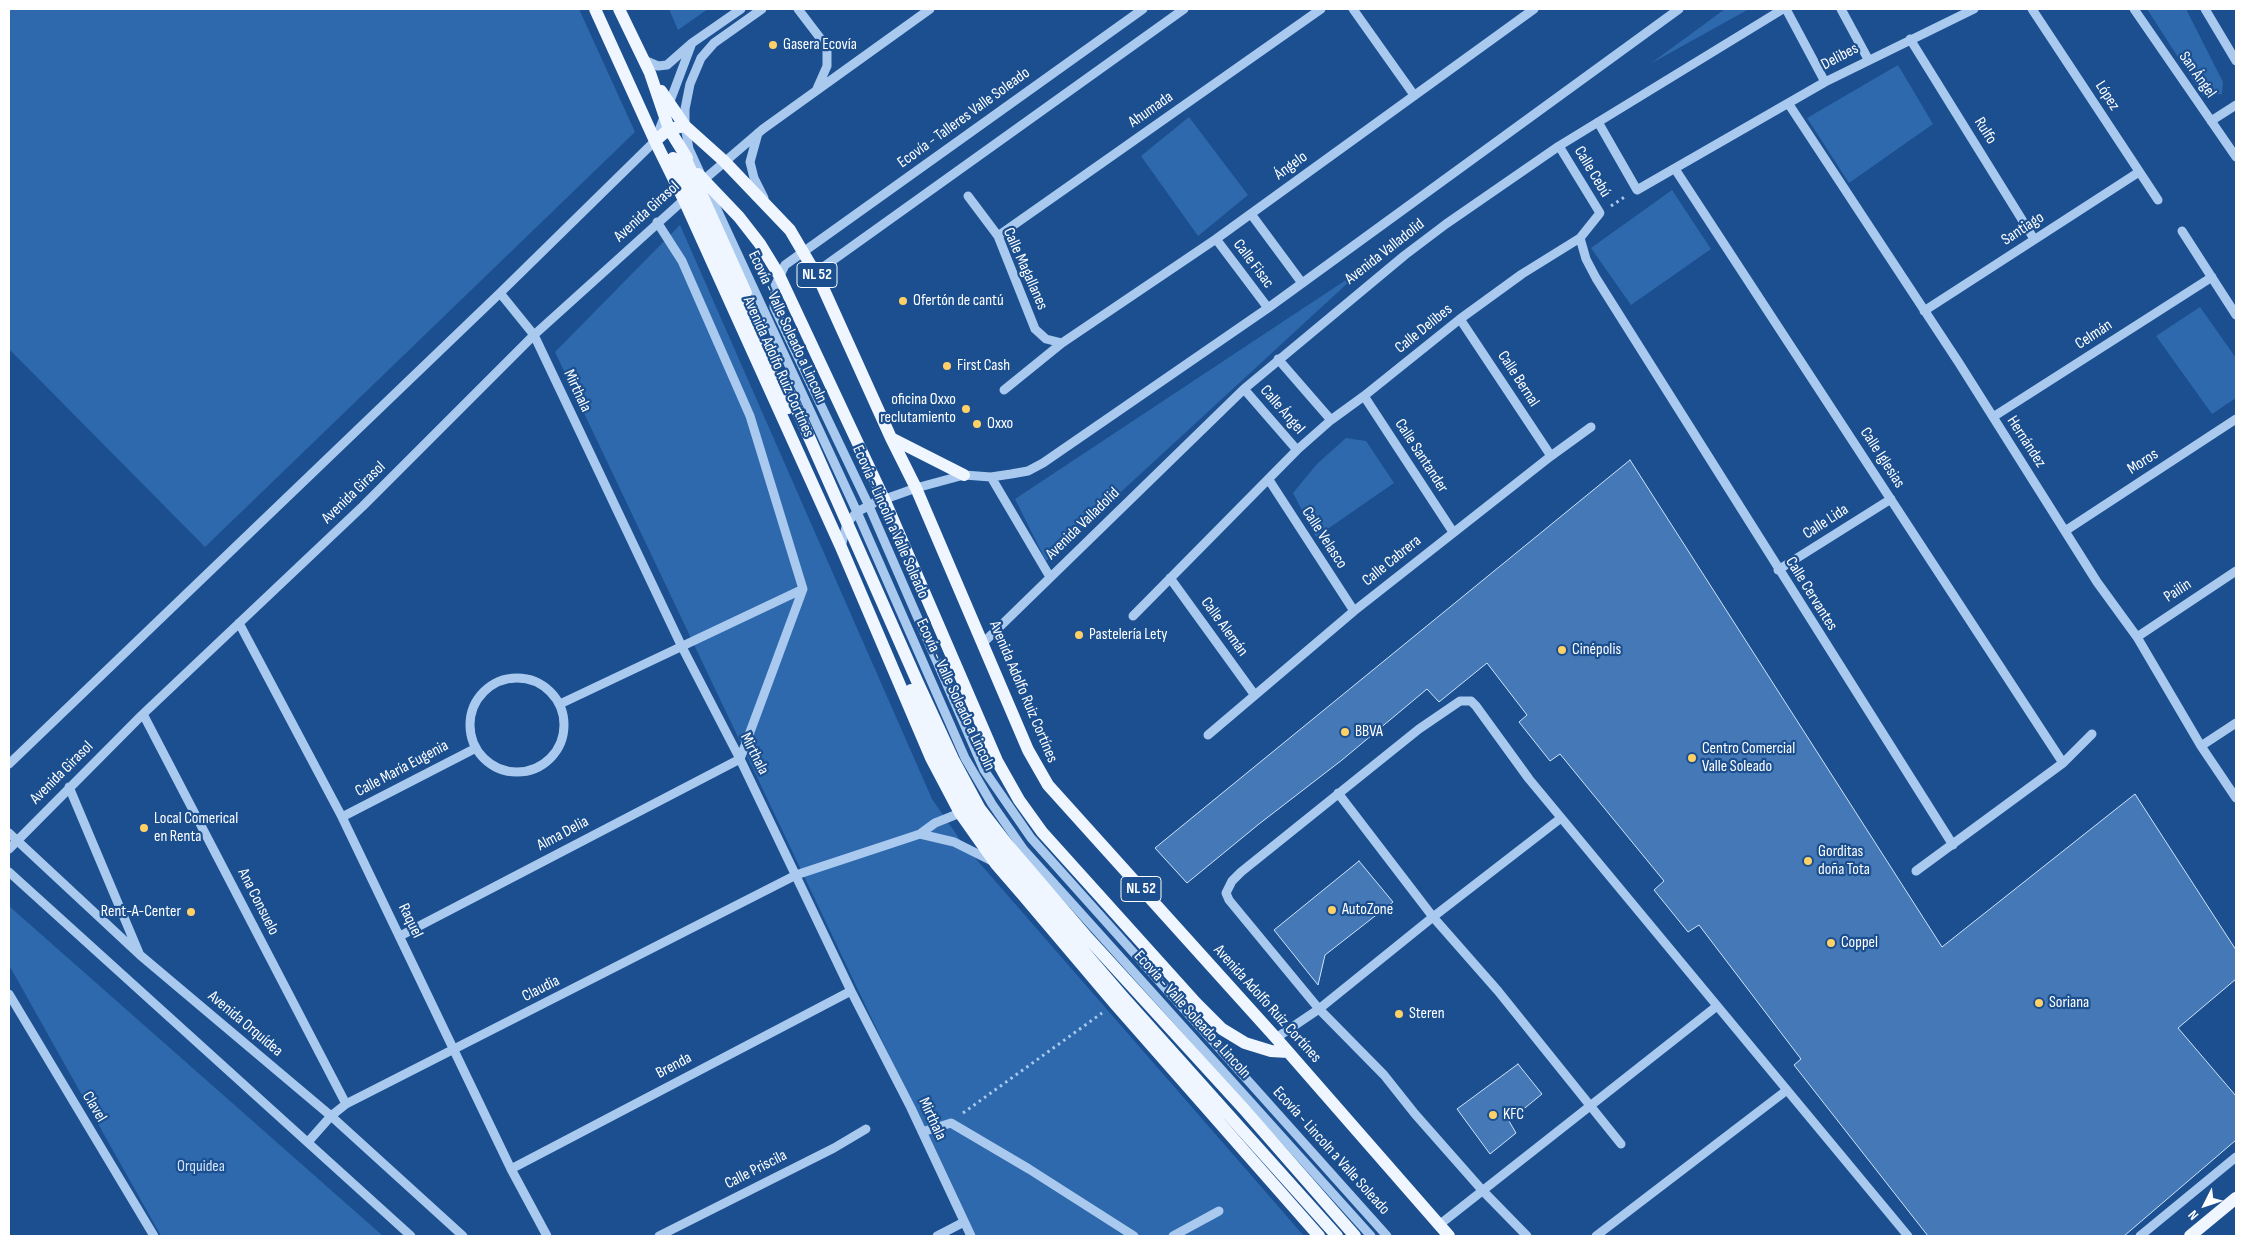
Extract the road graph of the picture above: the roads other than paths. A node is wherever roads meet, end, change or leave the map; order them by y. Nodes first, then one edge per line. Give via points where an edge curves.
1 (594, 9) edge
2 (619, 9) edge
3 (741, 9) edge
4 (762, 9) edge
5 (798, 9) edge
6 (930, 9) edge
7 (1143, 9) edge
8 (1184, 9) edge
9 (1321, 9) edge
10 (1353, 9) edge
11 (1517, 9) edge
12 (1534, 9) edge
13 (1680, 9) edge
14 (1785, 9) edge
15 (1841, 9) edge
16 (1974, 9) edge
17 (2032, 9) edge
18 (2134, 9) edge
19 (2205, 9) edge
20 (1523, 16) junction
21 (1910, 39) junction
22 (692, 44) junction
23 (1868, 59) junction
24 (644, 60) junction
25 (2236, 62) edge
26 (650, 73) junction
27 (1825, 82) junction
28 (816, 91) junction
29 (1414, 95) junction
30 (668, 102) junction
31 (1788, 103) junction
32 (2236, 105) edge
33 (664, 116) junction
34 (2211, 121) junction
35 (1598, 122) junction
36 (685, 126) junction
37 (759, 132) junction
38 (661, 134) junction
39 (1559, 146) junction
40 (2236, 157) edge
41 (724, 161) junction
42 (1675, 169) junction
43 (2139, 172) junction
44 (694, 189) junction
45 (968, 196) dead end
46 (2158, 200) dead end
47 (1251, 214) junction
48 (1600, 214) joint
49 (776, 215) junction
50 (657, 222) junction
51 (2182, 231) dead end
52 (998, 236) junction
53 (1580, 238) junction
54 (1216, 239) junction
55 (2034, 239) junction
56 (803, 252) junction
57 (815, 273) junction
58 (779, 274) junction
59 (2212, 277) junction
60 (1302, 283) junction
61 (500, 293) junction
62 (1268, 308) junction
63 (1924, 310) junction
64 (2236, 315) edge
65 (1460, 318) junction
66 (534, 335) junction
67 (1062, 343) junction
68 (1278, 359) junction
69 (1244, 389) junction
70 (1004, 390) dead end
71 (1364, 396) junction
72 (1993, 417) junction
73 (2236, 419) edge
74 (1331, 420) junction
75 (1591, 427) dead end
76 (891, 438) junction
77 (1297, 450) junction
78 (1551, 456) junction
79 (964, 475) junction
80 (992, 477) junction
81 (1269, 480) junction
82 (916, 488) junction
83 (884, 499) junction
84 (1891, 499) junction
85 (868, 506) junction
86 (857, 512) junction
87 (847, 523) junction
88 (2065, 531) junction
89 (1453, 532) junction
90 (842, 542) junction
91 (1778, 570) junction
92 (2236, 571) edge
93 (1050, 577) junction
94 (1170, 578) junction
95 (803, 589) junction
96 (1354, 611) junction
97 (1133, 616) dead end
98 (239, 623) junction
99 (2137, 636) junction
100 (984, 642) junction
101 (682, 647) junction
102 (1254, 694) junction
103 (560, 704) junction
104 (143, 714) junction
105 (2236, 723) edge
106 (2092, 734) dead end
107 (1208, 735) dead end
108 (2201, 746) junction
109 (476, 748) junction
110 (740, 759) junction
111 (2063, 762) junction
112 (9, 764) edge
113 (69, 787) junction
114 (1338, 793) junction
115 (2236, 798) edge
116 (960, 812) junction
117 (342, 817) junction
118 (1561, 818) junction
119 (973, 830) joint
120 (9, 833) edge
121 (920, 834) junction
122 (16, 841) junction
123 (1952, 845) junction
124 (9, 849) edge
125 (996, 864) junction
126 (1916, 871) dead end
127 (9, 872) edge
128 (796, 875) junction
129 (1433, 917) junction
130 (400, 936) junction
131 (140, 955) junction
132 (851, 991) junction
133 (9, 994) edge
134 (1717, 1006) junction
135 (1319, 1009) junction
136 (1276, 1038) junction
137 (454, 1049) junction
138 (1288, 1052) junction
139 (1787, 1090) junction
140 (346, 1104) junction
141 (1590, 1105) junction
142 (331, 1116) junction
143 (866, 1129) dead end
144 (922, 1132) junction
145 (308, 1142) junction
146 (1621, 1144) dead end
147 (2236, 1157) edge
148 (511, 1169) junction
149 (1482, 1190) junction
150 (2236, 1198) edge
151 (1219, 1211) dead end
152 (964, 1222) junction
153 (1439, 1225) junction
154 (154, 1236) edge
155 (411, 1236) edge
156 (463, 1236) edge
157 (547, 1236) edge
158 (659, 1236) edge
159 (936, 1236) edge
160 (971, 1236) edge
161 (1134, 1236) edge
162 (1173, 1236) edge
163 (1319, 1236) edge
164 (1337, 1236) edge
165 (1355, 1236) edge
166 (1371, 1236) edge
167 (1387, 1236) edge
168 (1449, 1236) edge
169 (1527, 1236) edge
170 (1596, 1236) edge
171 (1908, 1236) edge
172 (2140, 1236) edge
173 (2190, 1236) edge

1 - 38 main road, Avenida Adolfo Ruiz Cortínes via 640,107
2 - 24 main road
3 - 22 street
4 - 36 street, Ecovía - Valle Soleado a Lincoln via 706,52 697,66 687,98
5 - 28 street via 827,47 827,66
6 - 28 street, Avenida Girasol
7 - 56 street, Ecovía - Talleres Valle Soleado
8 - 57 street
9 - 52 street, Ahumada
10 - 29 street
11 - 20 street
12 - 20 street, Ángelo
13 - 60 street, Avenida Valladolid
14 - 27 street
14 - 35 street, Avenida Valladolid
15 - 23 street
16 - 21 street, Delibes
17 - 43 street, López
18 - 34 street, San Ángel
19 - 25 street
20 - 29 street, Ángelo
21 - 23 street, Delibes
21 - 55 street, Rulfo
22 - 24 street via 667,65 658,66
22 - 30 street
23 - 27 street, Delibes
24 - 26 main road
26 - 30 main road, Avenida Adolfo Ruiz Cortínes
26 - 33 main road
27 - 31 street, Delibes
28 - 37 street, Avenida Girasol
29 - 47 street, Ángelo
30 - 33 street
30 - 36 main road, Avenida Adolfo Ruiz Cortínes
31 - 42 street, Delibes
31 - 63 street, Hernández
32 - 34 street
33 - 38 main road
34 - 40 street, San Ángel
35 - 39 street, Avenida Valladolid
35 - 42 street, Calle Cebú via 1637,190
36 - 38 main road
36 - 41 main road, Avenida Adolfo Ruiz Cortínes / NL 52
36 - 44 street, Ecovía - Valle Soleado a Lincoln
37 - 41 street, Avenida Girasol
37 - 49 street via 750,162 762,195
38 - 44 main road, Avenida Adolfo Ruiz Cortínes
38 - 44 main road via 683,153
38 - 61 street
39 - 48 street, Calle Cebú
39 - 68 street, Avenida Valladolid via 1426,239
41 - 44 street, Avenida Girasol
41 - 49 main road, Avenida Adolfo Ruiz Cortínes / NL 52
42 - 84 street, Calle Iglesias
43 - 46 street, López
43 - 55 street, Santiago
44 - 50 street, Avenida Girasol
44 - 58 main road via 739,218
44 - 86 street, Ecovía - Valle Soleado a Lincoln
44 - 87 main road
44 - 90 main road, Avenida Adolfo Ruiz Cortínes
45 - 52 street, Calle Magallanes
47 - 54 street, Ángelo
47 - 60 street, Calle Fisac
48 - 53 street, Calle Delibes
49 - 56 main road, Avenida Adolfo Ruiz Cortínes / NL 52
50 - 66 street, Avenida Girasol
50 - 95 street via 682,261 750,416
51 - 59 street
52 - 67 street, Calle Magallanes via 1035,329 1046,339
53 - 65 street, Calle Delibes
53 - 91 street, Calle Cervantes via 1596,278
54 - 62 street, Calle Fisac
54 - 67 street, Ángelo
55 - 63 street, Santiago
56 - 57 main road, Avenida Adolfo Ruiz Cortínes / NL 52
56 - 58 street via 785,265
57 - 76 main road, Avenida Adolfo Ruiz Cortínes / NL 52
58 - 83 main road
58 - 85 street, Ecovía - Lincoln a Valle Soleado via 774,307
59 - 64 street
59 - 72 street, Celmán
60 - 62 street, Avenida Valladolid
61 - 66 street, Mirthala
61 - 112 street
62 - 80 street, Avenida Valladolid via 1043,463 1028,471
63 - 72 street, Hernández
65 - 71 street, Calle Delibes
65 - 78 street, Calle Bernal
66 - 98 street, Avenida Girasol via 363,506
66 - 101 street, Mirthala
67 - 70 street, Ángelo
68 - 69 street, Avenida Valladolid
68 - 74 street, Calle Ángel
69 - 77 street, Calle Ángel
69 - 93 street, Avenida Valladolid
71 - 74 street, Calle Delibes
71 - 89 street, Calle Santander
72 - 88 street, Hernández
73 - 88 street, Moros
74 - 77 street, Calle Delibes
75 - 78 street, Calle Cabrera
76 - 79 main road
76 - 82 main road, Avenida Adolfo Ruiz Cortínes / NL 52
77 - 81 street, Calle Delibes
78 - 89 street, Calle Cabrera
79 - 80 street, Avenida Valladolid
79 - 82 street, Avenida Valladolid
80 - 93 street, Avenida Valladolid
81 - 94 street, Calle Delibes
81 - 96 street, Calle Velasco
82 - 83 street, Avenida Valladolid
82 - 100 main road, Avenida Adolfo Ruiz Cortínes / NL 52
83 - 85 street, Avenida Valladolid
83 - 138 main road via 997,761 1042,832 1222,1029 1245,1043 1271,1051
84 - 91 street, Calle Lida
84 - 111 street, Calle Iglesias
85 - 86 street, Avenida Valladolid
85 - 167 street, Ecovía - Lincoln a Valle Soleado via 984,770 1032,838
86 - 87 street, Avenida Valladolid
86 - 166 street, Ecovía - Valle Soleado a Lincoln via 965,758 1024,850
87 - 90 street, Avenida Valladolid
87 - 165 main road via 953,759 980,809 1086,936
88 - 99 street, Hernández
89 - 96 street, Calle Cabrera
90 - 116 main road, Avenida Adolfo Ruiz Cortínes via 931,758
90 - 164 main road via 932,738 975,818 1011,867 1123,997
91 - 123 street, Calle Cervantes
92 - 99 street, Pailin
93 - 100 street, Avenida Valladolid
94 - 97 street, Calle Delibes
94 - 102 street, Calle Alemán
95 - 101 street
95 - 110 street
96 - 102 street, Calle Cabrera
98 - 104 street, Avenida Girasol
98 - 117 street, Raquel
99 - 108 street, Hernández
100 - 136 main road, Avenida Adolfo Ruiz Cortínes / NL 52 via 1028,750 1048,785
101 - 103 street
101 - 110 street, Mirthala
102 - 107 street, Calle Cabrera
103 - 109 street via 564,717 561,743 554,754 533,769 507,770 495,766
103 - 109 street via 536,681 503,679 488,687 477,700 471,715 471,732
104 - 113 street, Avenida Girasol
104 - 140 street, Ana Consuelo
105 - 108 street
106 - 111 street
108 - 115 street, Hernández
109 - 117 street, Calle María Eugenia
110 - 128 street, Mirthala
110 - 130 street, Alma Delia
111 - 123 street
113 - 122 street, Avenida Girasol
113 - 131 street
114 - 118 street via 1419,729 1460,700 1466,700 1476,706
114 - 129 street
114 - 135 street via 1241,872 1226,893
116 - 119 street
116 - 121 street, Claudia
117 - 130 street, Raquel
118 - 129 street
118 - 134 street
119 - 125 main road
120 - 122 street, Avenida Orquídea
121 - 125 street via 954,842
121 - 128 street, Claudia
122 - 124 street, Avenida Girasol
122 - 131 street, Avenida Orquídea
123 - 126 street
125 - 163 main road
127 - 145 street
128 - 132 street, Mirthala
128 - 137 street, Claudia
129 - 135 street
129 - 141 street
130 - 137 street, Raquel
131 - 142 street, Avenida Orquídea
132 - 144 street, Mirthala
132 - 148 street, Brenda
133 - 154 street, Clavel
134 - 139 street
134 - 141 street
135 - 136 street
135 - 149 street via 1384,1075
136 - 138 main road, Avenida Adolfo Ruiz Cortínes / NL 52
137 - 140 street, Claudia
137 - 148 street, Raquel
138 - 153 main road, Avenida Adolfo Ruiz Cortínes / NL 52
139 - 170 street
139 - 171 street
140 - 142 street, Claudia
141 - 146 street
141 - 149 street
142 - 145 street, Claudia
142 - 156 street, Avenida Orquídea
143 - 158 street, Calle Priscila
144 - 152 street, Mirthala
144 - 161 street via 951,1123
145 - 155 street
147 - 172 street
148 - 157 street, Raquel
149 - 153 street
149 - 169 street
150 - 173 main road
151 - 162 street
152 - 159 street
152 - 160 street, Mirthala
153 - 168 main road, Avenida Adolfo Ruiz Cortínes / NL 52

